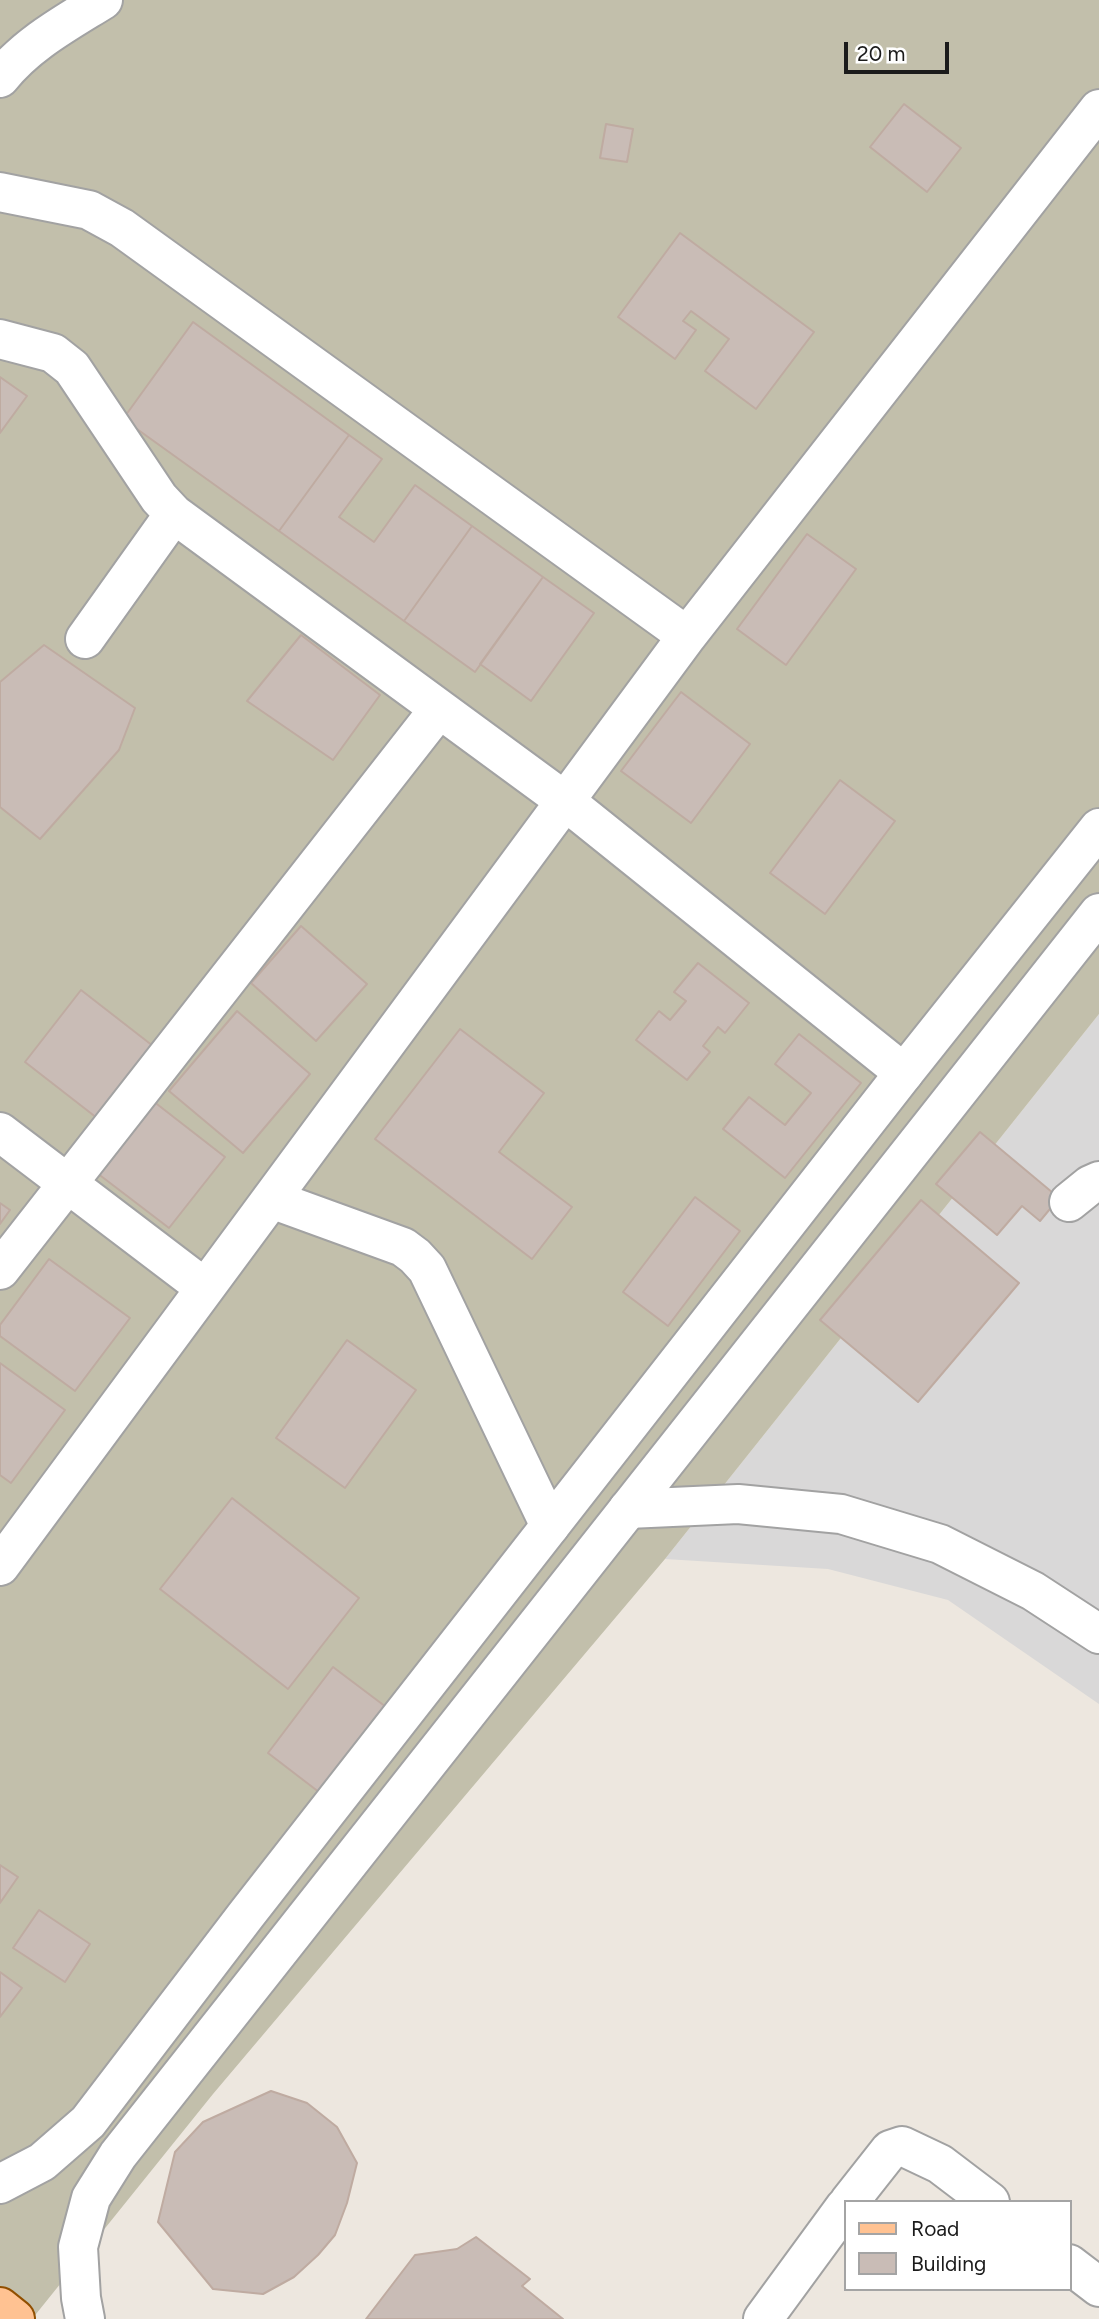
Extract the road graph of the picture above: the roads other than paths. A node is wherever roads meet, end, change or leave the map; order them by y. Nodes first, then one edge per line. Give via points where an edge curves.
1 (103, 0) edge
2 (0, 78) edge
3 (1099, 109) edge
4 (0, 192) edge
5 (0, 339) edge
6 (174, 514) junction
7 (687, 636) junction
8 (85, 639) dead end
9 (439, 709) junction
10 (565, 801) junction
11 (1099, 828) edge
12 (1099, 913) edge
13 (904, 1073) junction
14 (0, 1132) edge
15 (1099, 1181) edge
16 (68, 1184) junction
17 (271, 1199) junction
18 (1069, 1202) dead end
19 (0, 1270) edge
20 (205, 1288) junction
21 (628, 1508) junction
22 (550, 1526) junction
23 (0, 1566) edge
24 (1099, 1634) edge
25 (246, 1915) junction
26 (285, 1944) junction
27 (0, 2184) edge
28 (850, 2200) edge
29 (987, 2200) edge
30 (844, 2208) edge
31 (1071, 2266) edge
32 (1099, 2287) edge
33 (0, 2307) edge
34 (15, 2319) edge
35 (85, 2319) edge
36 (763, 2319) edge

1 - 2 street via 40,40
3 - 7 street
4 - 7 street via 89,210 122,228
5 - 6 street via 52,353 72,368
6 - 8 street
6 - 9 street
7 - 10 street
9 - 10 street
9 - 16 street
10 - 13 street
10 - 17 street
11 - 13 street
12 - 21 street
13 - 22 street
14 - 16 street
15 - 18 street
16 - 19 street
16 - 20 street
17 - 20 street
17 - 22 street via 403,1247 427,1269
20 - 23 street
21 - 24 street via 738,1504 841,1514 940,1544 1033,1591
21 - 26 street
22 - 25 street
25 - 26 street
25 - 27 street via 88,2122 42,2162
26 - 35 street via 118,2155 91,2198 78,2247
28 - 29 street via 890,2150 902,2146 940,2164
30 - 36 street
31 - 32 street
33 - 34 main road

